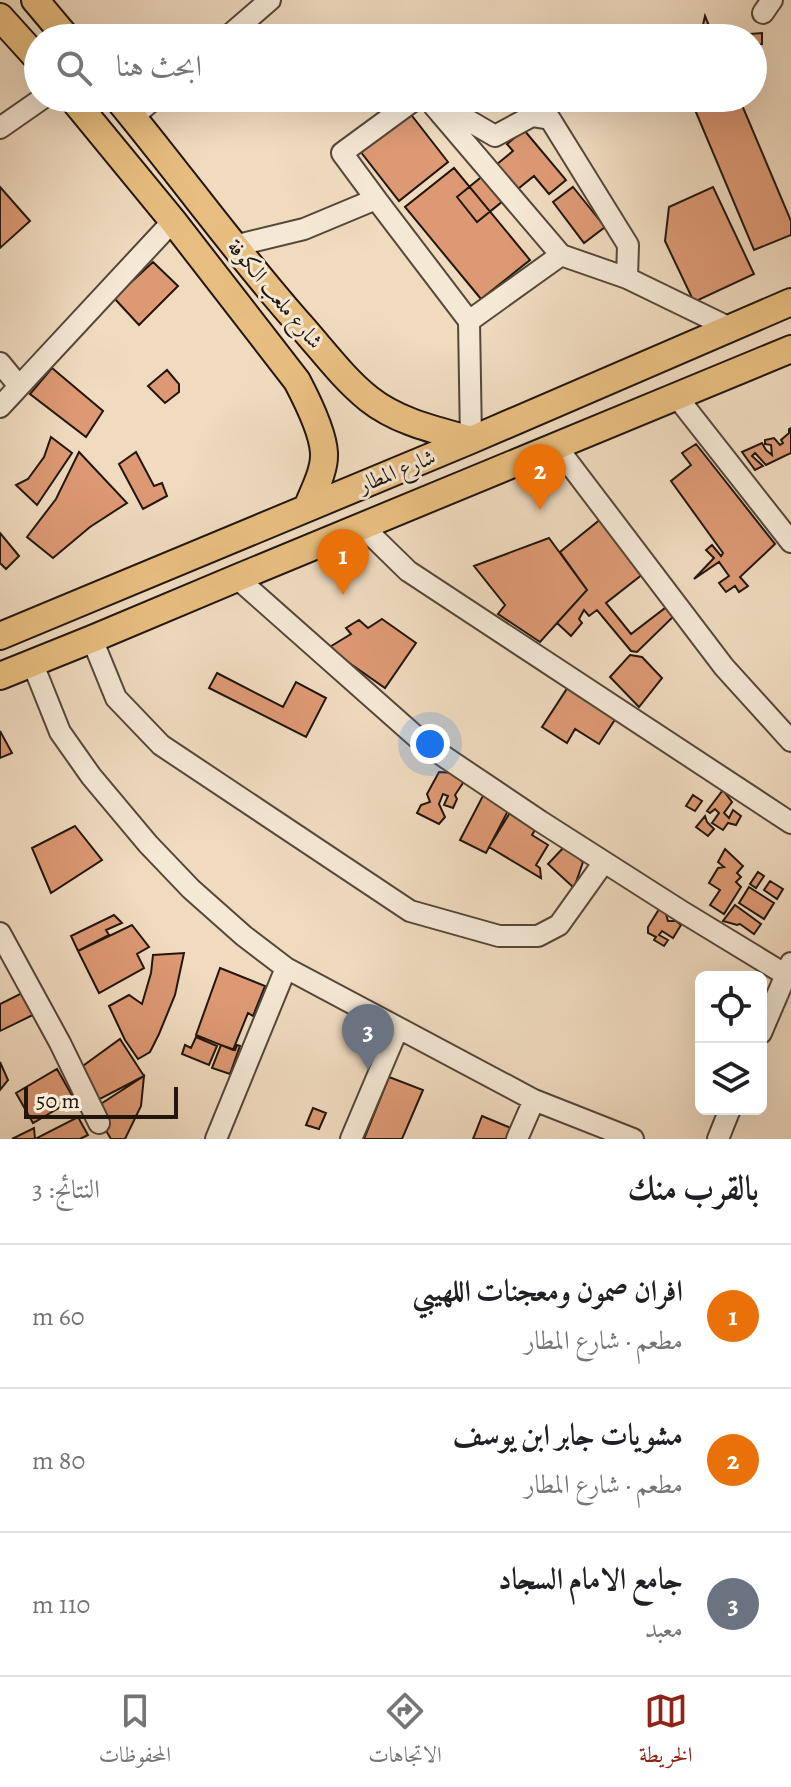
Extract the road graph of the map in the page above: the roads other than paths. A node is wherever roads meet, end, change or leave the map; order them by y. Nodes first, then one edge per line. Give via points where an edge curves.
1 (35, 0) edge
2 (270, 0) edge
3 (0, 17) edge
4 (55, 24) edge
5 (242, 24) edge
6 (24, 44) edge
7 (24, 111) edge
8 (83, 112) edge
9 (128, 112) edge
10 (398, 112) edge
11 (440, 112) edge
12 (453, 112) edge
13 (0, 128) edge
14 (376, 199) junction
15 (173, 221) junction
16 (234, 246) junction
17 (561, 255) junction
18 (627, 278) junction
19 (264, 283) junction
20 (791, 302) edge
21 (238, 305) junction
22 (469, 321) junction
23 (730, 328) junction
24 (791, 349) edge
25 (0, 363) edge
26 (19, 386) junction
27 (677, 397) junction
28 (0, 407) edge
29 (471, 440) junction
30 (556, 446) junction
31 (307, 508) junction
32 (362, 526) junction
33 (791, 542) edge
34 (237, 578) junction
35 (0, 636) edge
36 (92, 639) junction
37 (32, 662) junction
38 (0, 676) edge
39 (791, 741) edge
40 (791, 823) edge
41 (604, 862) junction
42 (0, 933) edge
43 (286, 968) junction
44 (789, 972) edge
45 (767, 1020) edge
46 (398, 1028) junction
47 (534, 1100) junction
48 (728, 1115) edge
49 (99, 1123) dead end
50 (216, 1139) edge
51 (351, 1139) edge
52 (517, 1139) edge
53 (633, 1139) edge
54 (718, 1139) edge

1 - 4 main road
2 - 5 street
3 - 6 main road
7 - 13 street
8 - 15 main road, شارع ملعب الكوفة
9 - 16 main road, شارع ملعب الكوفة
10 - 14 street via 342,153
11 - 17 street
12 - 18 street via 495,136 532,116 550,119 628,245
14 - 16 street via 304,229
14 - 22 street
15 - 21 main road, شارع ملعب الكوفة
15 - 26 street
16 - 19 main road, شارع ملعب الكوفة
17 - 18 street
17 - 22 street
18 - 23 street
19 - 21 main road via 257,301
19 - 29 main road, شارع ملعب الكوفة via 369,399 395,415
20 - 23 main road, شارع المطار
21 - 31 main road, شارع ملعب الكوفة via 297,381 312,409 324,453
22 - 29 street
23 - 29 main road, شارع المطار
24 - 27 main road, شارع المطار
25 - 26 street
26 - 28 street
27 - 30 main road, شارع المطار
27 - 33 street
29 - 31 main road, شارع المطار
30 - 32 main road, شارع المطار
30 - 39 street via 724,667
31 - 35 main road, شارع المطار
32 - 34 main road, شارع المطار
32 - 40 street via 408,571
34 - 36 main road, شارع المطار
34 - 41 street via 421,741
36 - 37 main road, شارع المطار
36 - 41 street via 116,698 161,745 410,911 499,936 538,936 559,925
37 - 38 main road, شارع المطار
37 - 43 street via 60,732 138,833 191,889
41 - 44 street
42 - 49 street
43 - 46 street
43 - 50 street
44 - 45 street
46 - 47 street
46 - 51 street
47 - 52 street
47 - 53 street
48 - 54 street

